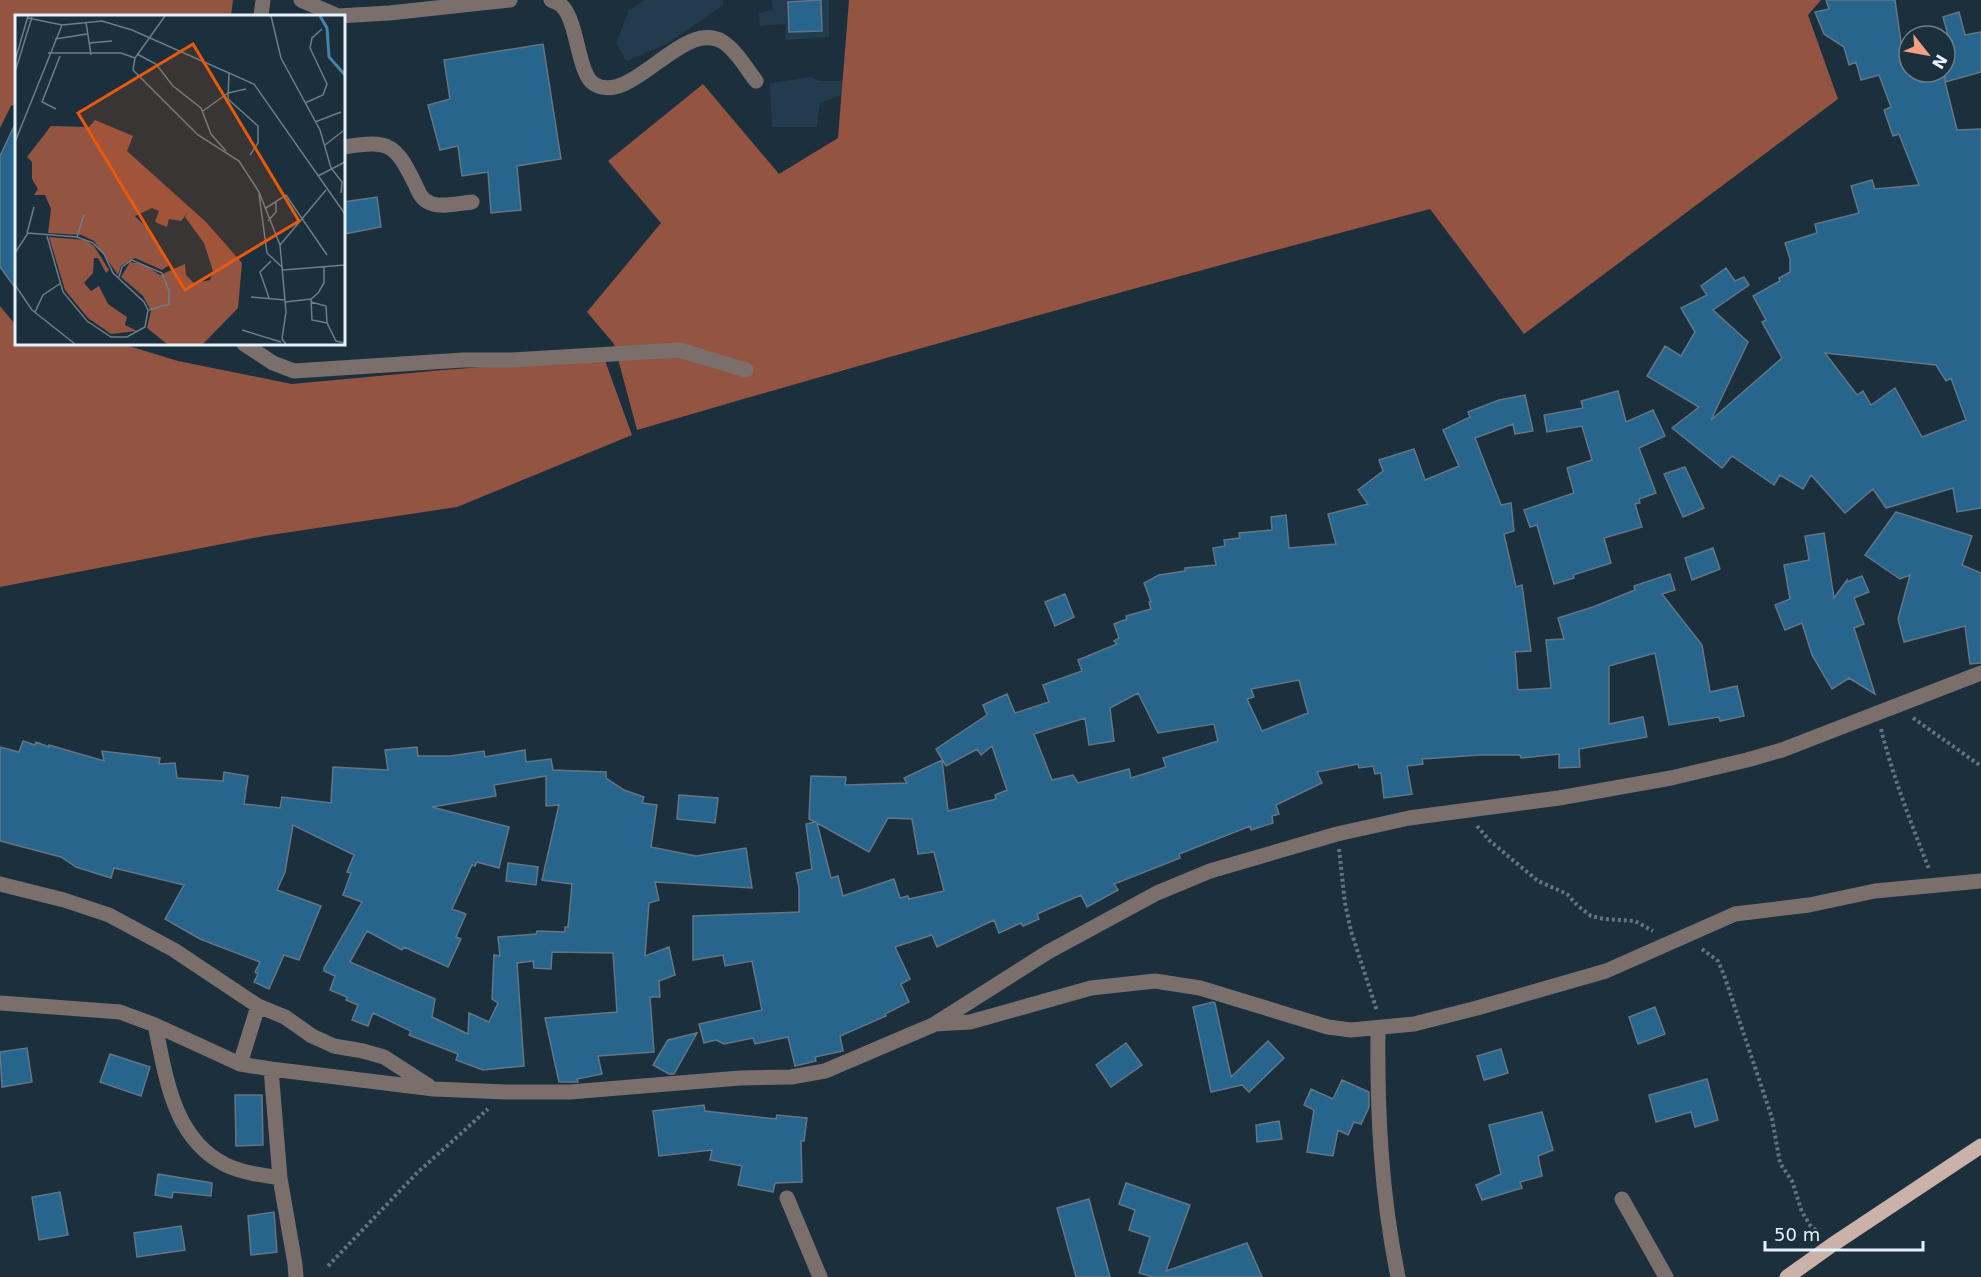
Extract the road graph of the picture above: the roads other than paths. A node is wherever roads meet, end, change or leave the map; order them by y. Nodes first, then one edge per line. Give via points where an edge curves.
1 (262, 0) edge
2 (301, 0) edge
3 (510, 0) edge
4 (551, 0) edge
5 (261, 15) edge
6 (336, 15) edge
7 (345, 16) edge
8 (756, 81) dead end
9 (345, 147) edge
10 (472, 202) dead end
11 (246, 345) edge
12 (746, 370) dead end
13 (1981, 672) edge
14 (1981, 880) edge
15 (0, 884) edge
16 (0, 1003) edge
17 (258, 1006) junction
18 (156, 1025) junction
19 (933, 1025) junction
20 (1381, 1028) junction
21 (240, 1064) junction
22 (271, 1069) junction
23 (435, 1089) junction
24 (1981, 1146) edge
25 (280, 1178) junction
26 (787, 1198) dead end
27 (1622, 1199) dead end
28 (296, 1277) edge
29 (820, 1277) edge
30 (1398, 1277) edge
31 (1665, 1277) edge
32 (1787, 1277) edge

1 - 5 street
2 - 6 street
3 - 7 street
4 - 8 street via 564,8 587,76 594,84 614,87 625,83 690,41 708,37 735,53
9 - 10 street via 372,143 390,147 404,161 424,200 433,205
11 - 12 street via 273,363 294,370 679,350
13 - 19 street via 1747,760 1559,798 1409,818 1210,871 1157,893 1048,952
14 - 20 street via 1875,891 1809,905 1735,914 1606,971 1414,1024
15 - 17 street via 109,915 174,950
16 - 18 street via 120,1012
17 - 21 street
17 - 23 street via 334,1046 384,1057
18 - 21 street
18 - 25 street via 167,1082 190,1135 226,1164
19 - 20 street via 970,1022 1091,988 1155,981 1200,988 1328,1027
19 - 23 street via 825,1071 791,1077 570,1092
20 - 30 street via 1377,1084 1381,1172
21 - 22 street
22 - 23 street
22 - 25 street
24 - 32 main road
25 - 28 street
26 - 29 street
27 - 31 street

